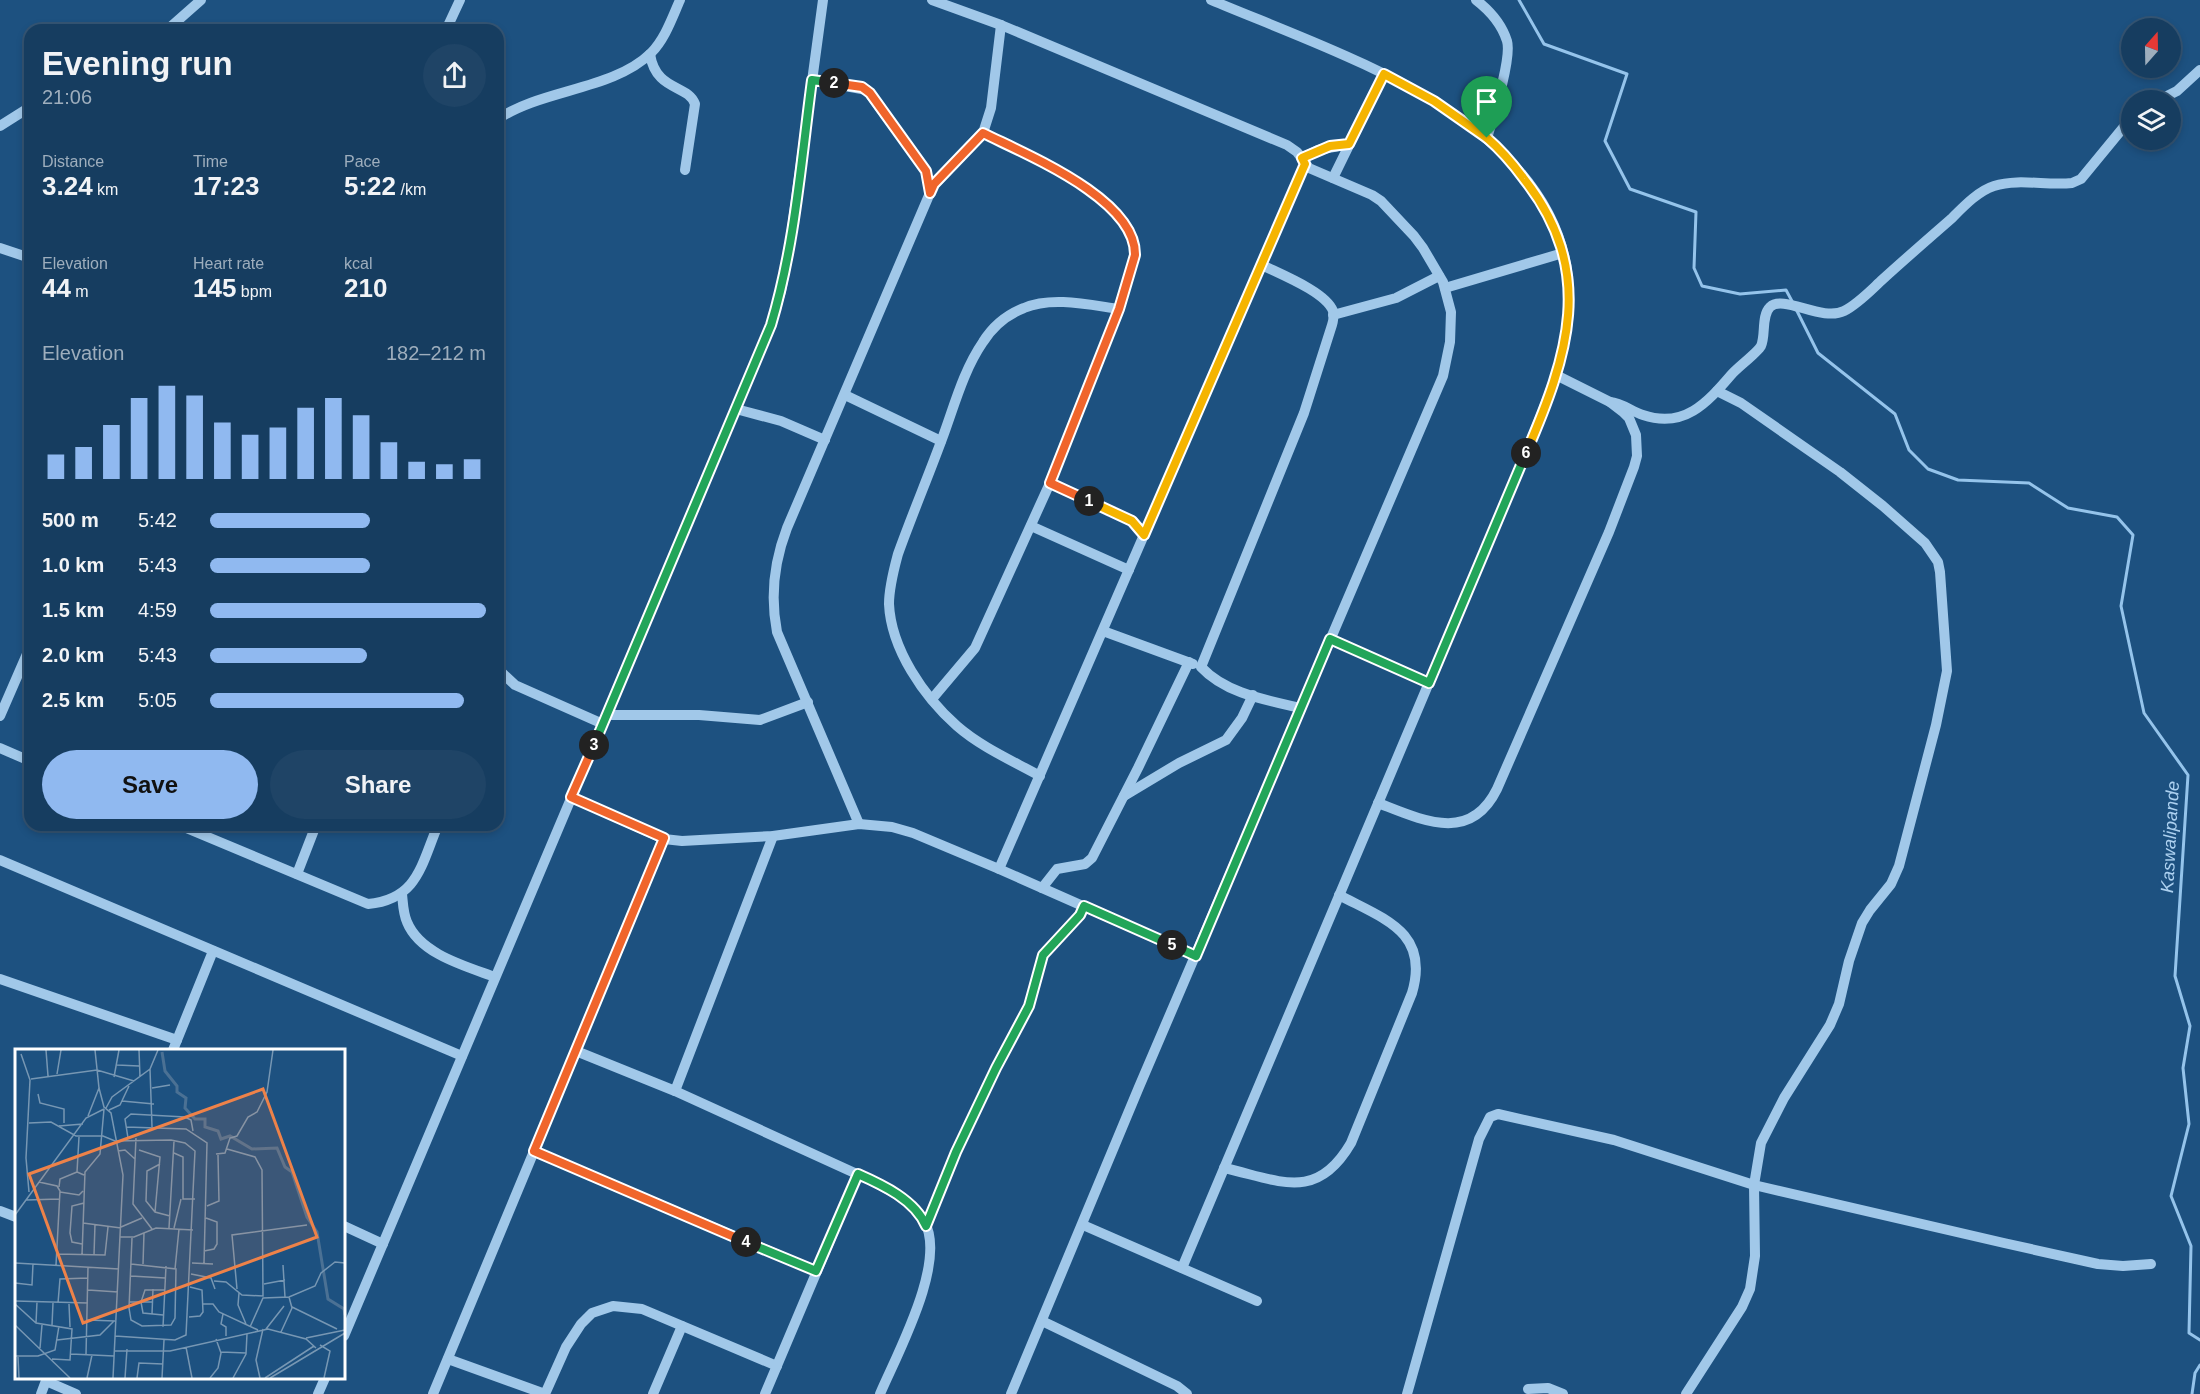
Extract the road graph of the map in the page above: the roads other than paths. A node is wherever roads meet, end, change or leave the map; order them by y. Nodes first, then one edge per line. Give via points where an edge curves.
1 (201, 0) edge
2 (460, 0) edge
3 (680, 0) edge
4 (823, 0) edge
5 (932, 0) edge
6 (1211, 0) edge
7 (1476, 0) edge
8 (1228, 3) edge
9 (174, 24) edge
10 (449, 24) edge
11 (1001, 26) junction
12 (650, 54) junction
13 (2200, 70) edge
14 (1384, 74) junction
15 (812, 80) junction
16 (2177, 90) edge
17 (24, 111) edge
18 (504, 116) edge
19 (0, 126) edge
20 (2121, 128) edge
21 (983, 133) junction
22 (1487, 138) junction
23 (1349, 144) junction
24 (1304, 161) junction
25 (685, 170) dead end
26 (1334, 178) junction
27 (930, 193) junction
28 (0, 248) edge
29 (1563, 253) junction
30 (24, 256) edge
31 (1262, 265) junction
32 (1439, 276) junction
33 (1444, 288) junction
34 (1119, 309) junction
35 (1333, 315) junction
36 (1556, 375) junction
37 (1717, 391) junction
38 (845, 395) junction
39 (1610, 402) junction
40 (736, 409) junction
41 (825, 440) junction
42 (941, 441) junction
43 (1050, 483) junction
44 (1031, 526) junction
45 (1144, 535) junction
46 (1129, 570) junction
47 (1103, 631) junction
48 (1330, 639) junction
49 (24, 661) edge
50 (1189, 662) junction
51 (1201, 667) junction
52 (504, 675) edge
53 (1429, 683) junction
54 (1253, 695) junction
55 (932, 699) junction
56 (808, 702) junction
57 (1301, 708) junction
58 (0, 716) edge
59 (605, 719) junction
60 (0, 748) edge
61 (24, 758) edge
62 (1041, 776) junction
63 (1124, 796) junction
64 (571, 797) junction
65 (1378, 802) junction
66 (859, 824) junction
67 (203, 831) edge
68 (314, 831) edge
69 (435, 831) edge
70 (773, 836) junction
71 (664, 838) junction
72 (0, 860) edge
73 (999, 869) junction
74 (297, 874) junction
75 (1042, 888) junction
76 (402, 894) junction
77 (1339, 895) junction
78 (1084, 906) junction
79 (213, 951) junction
80 (1196, 956) junction
81 (495, 978) junction
82 (0, 979) edge
83 (175, 1045) edge
84 (576, 1051) junction
85 (462, 1056) junction
86 (675, 1092) junction
87 (534, 1151) junction
88 (1224, 1168) junction
89 (858, 1174) junction
90 (1754, 1185) junction
91 (0, 1211) edge
92 (15, 1217) edge
93 (1083, 1225) junction
94 (345, 1226) edge
95 (926, 1226) junction
96 (383, 1244) junction
97 (2151, 1264) dead end
98 (1182, 1268) junction
99 (816, 1271) junction
100 (1257, 1300) dead end
101 (1042, 1321) junction
102 (682, 1326) junction
103 (345, 1334) edge
104 (448, 1359) junction
105 (777, 1366) junction
106 (47, 1379) edge
107 (324, 1379) edge
108 (1528, 1389) dead end
109 (41, 1394) edge
110 (76, 1394) edge
111 (318, 1394) edge
112 (433, 1394) edge
113 (545, 1394) edge
114 (653, 1394) edge
115 (765, 1394) edge
116 (880, 1394) edge
117 (1011, 1394) edge
118 (1187, 1394) edge
119 (1407, 1394) edge
120 (1563, 1394) edge
121 (1686, 1394) edge

1 - 9 street
2 - 10 street
3 - 12 street via 666,32
4 - 15 street
5 - 11 street
6 - 8 street
7 - 22 street via 1498,23 1508,43 1506,67
8 - 14 street
11 - 21 street via 991,108
11 - 24 street via 1287,145
12 - 18 street via 620,73
12 - 25 street via 661,78 693,99
13 - 16 street
14 - 22 street via 1434,101
14 - 23 street
15 - 27 street via 867,90 926,171
15 - 40 street via 781,291
17 - 19 street
20 - 37 street via 2081,179 2063,184 2003,184 1989,188 1844,311 1827,314 1775,303 1766,315 1758,351
21 - 27 street
21 - 34 street via 1088,189 1127,226 1134,240 1135,255
22 - 29 street via 1509,159 1545,207
23 - 24 street via 1330,146
23 - 26 street
24 - 26 street via 1309,168
24 - 31 street
26 - 32 street via 1380,201 1414,236
27 - 38 street
28 - 30 street
29 - 33 street
29 - 36 street via 1569,304
31 - 35 street via 1316,294
31 - 45 street
32 - 33 street
32 - 35 street via 1396,298
33 - 48 street via 1451,328 1443,376
34 - 42 street via 1040,303 999,322 975,356
34 - 43 street
35 - 51 street via 1304,413
36 - 39 street
36 - 53 street
37 - 39 street via 1691,413 1662,419
37 - 90 street via 1741,403 1840,472 1925,543 1938,562 1947,652 1942,700 1899,866 1891,884 1862,923 1830,1025 1768,1127
38 - 41 street
38 - 42 street
39 - 65 street via 1632,425 1637,444 1635,467 1492,800 1474,817 1446,824
40 - 41 street via 781,421
40 - 59 street
41 - 56 street via 781,544 774,584 777,632
42 - 55 street via 898,554 889,601 891,623 906,661
43 - 44 street
43 - 45 street via 1132,521
44 - 46 street
44 - 55 street via 975,648
45 - 46 street
46 - 47 street
47 - 50 street
47 - 62 street
48 - 53 street
48 - 57 street
49 - 58 street
50 - 51 street
50 - 63 street
51 - 54 street via 1224,686
52 - 59 street via 515,685
53 - 65 street
54 - 57 street
54 - 63 street via 1226,740
55 - 62 street via 958,726
56 - 59 street via 753,721 699,716
56 - 66 street
57 - 80 street
59 - 64 street
60 - 61 street
62 - 73 street
63 - 75 street via 1089,861 1057,869
64 - 71 street
64 - 81 street
65 - 77 street
66 - 70 street
66 - 73 street via 913,833
67 - 74 street
68 - 74 street
69 - 76 street via 410,887
70 - 71 street via 682,841
70 - 86 street
71 - 84 street
72 - 79 street
73 - 75 street
74 - 76 street via 368,904
75 - 78 street
76 - 81 street via 407,923 423,943
77 - 88 street
77 - 88 street via 1400,930 1417,963 1412,993 1351,1143 1338,1163 1309,1182 1290,1183
78 - 80 street
78 - 95 street via 1043,955 1029,1006 956,1152
79 - 83 street
79 - 85 street
80 - 93 street
81 - 85 street
82 - 83 street
84 - 86 street
84 - 87 street
85 - 96 street
86 - 89 street
87 - 99 street
87 - 104 street
88 - 98 street
89 - 95 street via 893,1191
89 - 99 street
90 - 97 street via 2098,1264
90 - 119 street via 1614,1140 1498,1114 1490,1117 1479,1139
90 - 121 street via 1755,1256 1750,1289
91 - 92 street
93 - 98 street
93 - 101 street
94 - 96 street
95 - 116 street via 931,1245 923,1291
96 - 103 street
98 - 100 street
99 - 105 street
101 - 117 street
101 - 118 street
102 - 105 street
102 - 113 street via 634,1307 599,1310 587,1317 570,1339
102 - 114 street
104 - 112 street
104 - 113 street
105 - 115 street
106 - 109 street
106 - 110 street
107 - 111 street
108 - 120 street via 1548,1388

